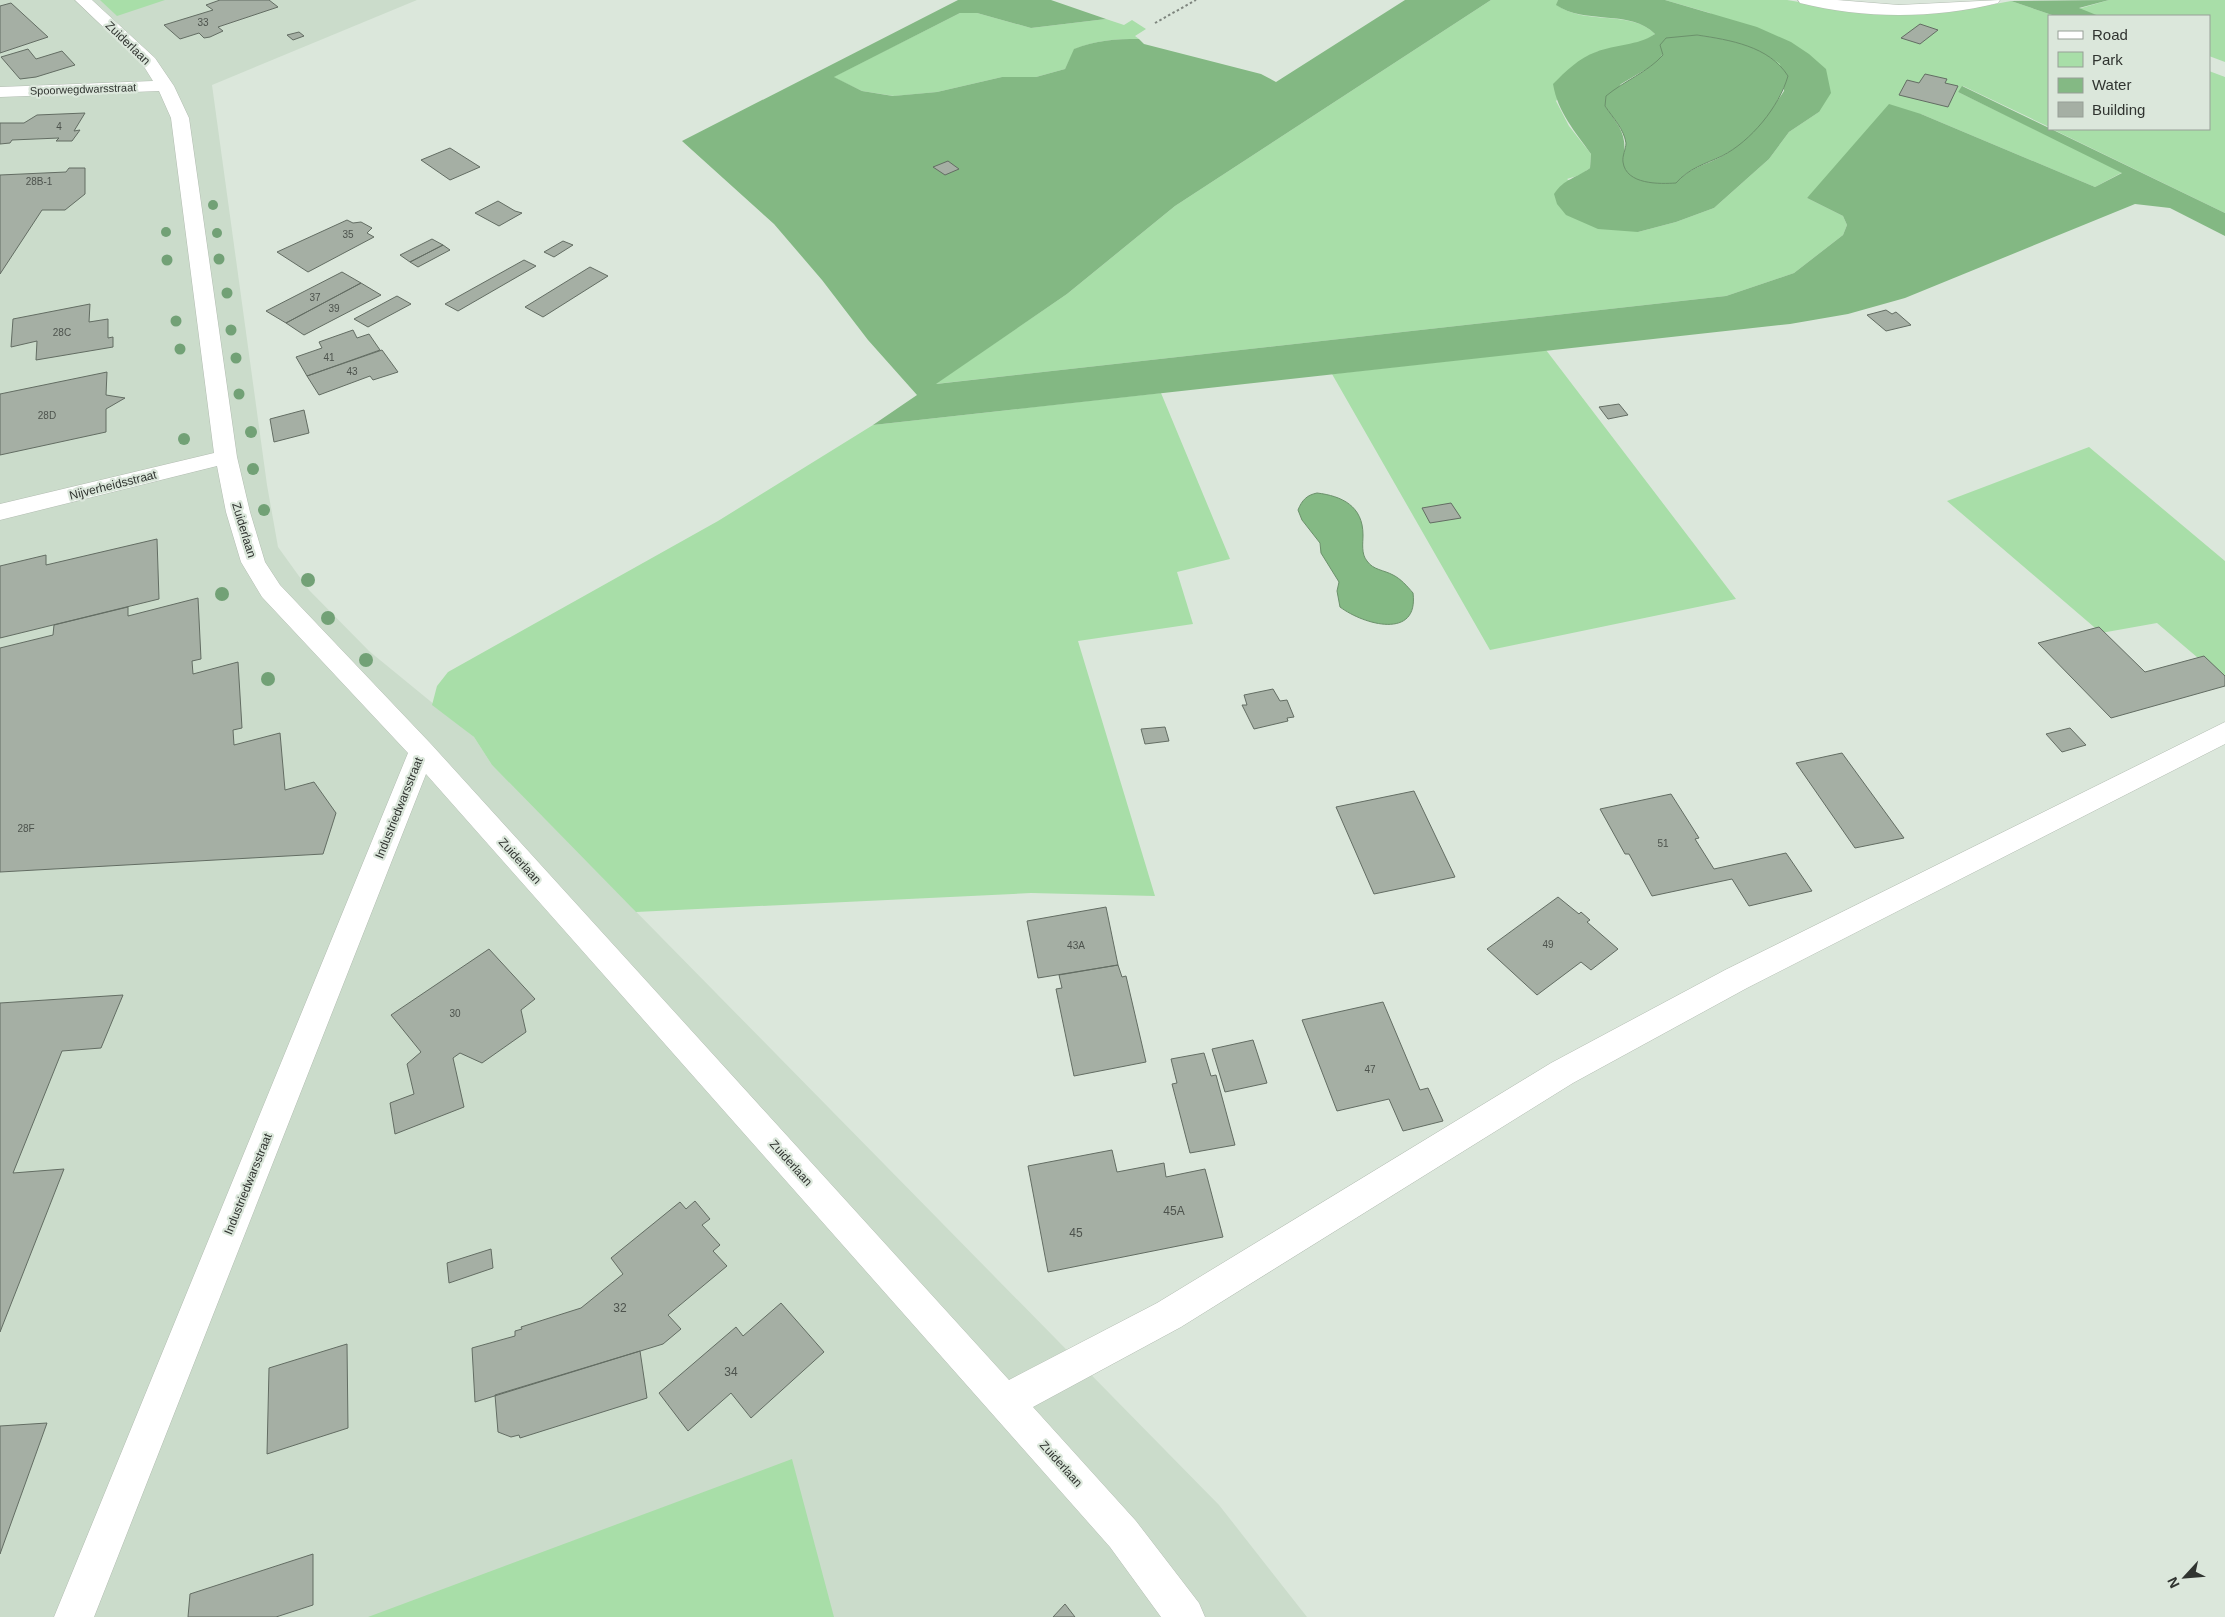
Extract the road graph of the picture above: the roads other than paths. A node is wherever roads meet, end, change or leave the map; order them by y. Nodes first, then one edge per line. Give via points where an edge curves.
1 (83, 0) edge
2 (1806, 0) edge
3 (1992, 0) edge
4 (165, 86) junction
5 (0, 92) edge
6 (226, 458) junction
7 (0, 512) edge
8 (2225, 732) edge
9 (422, 751) junction
10 (1005, 1402) junction
11 (74, 1617) edge
12 (1185, 1617) edge

1 - 4 street, Zuiderlaan via 149,62
2 - 3 street via 1853,8 1931,11
4 - 5 street, Spoorwegdwarsstraat
4 - 6 street, Zuiderlaan via 180,118
6 - 7 street, Nijverheidsstraat
6 - 9 street, Zuiderlaan via 254,562 271,591
8 - 10 street via 1745,974 1562,1073 1169,1315
9 - 10 street, Zuiderlaan
9 - 11 street, Industriedwarsstraat
10 - 12 street, Zuiderlaan via 1122,1534

